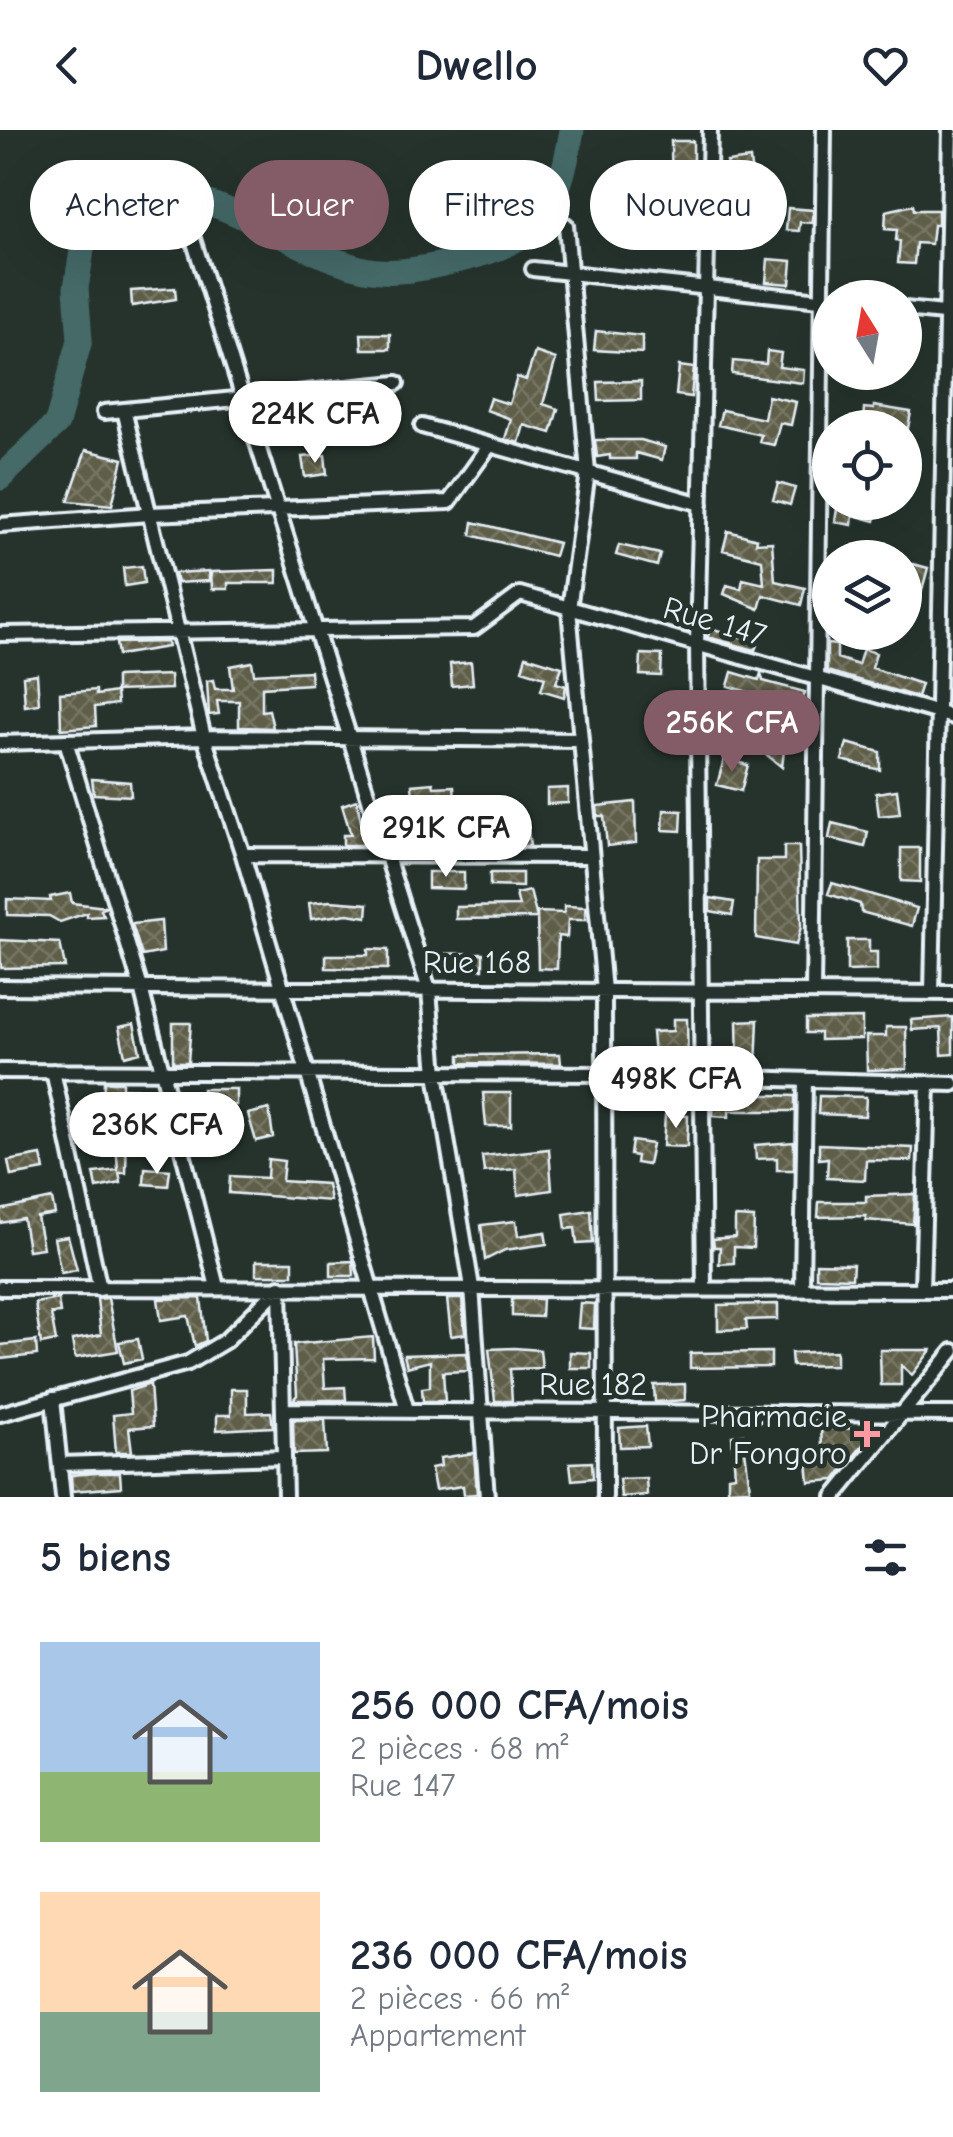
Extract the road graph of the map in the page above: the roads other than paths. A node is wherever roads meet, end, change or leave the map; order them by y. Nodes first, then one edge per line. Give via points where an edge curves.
1 (710, 130) edge
2 (824, 130) edge
3 (950, 130) edge
4 (196, 250) edge
5 (568, 250) edge
6 (534, 269) dead end
7 (570, 273) junction
8 (827, 280) edge
9 (707, 288) junction
10 (812, 299) edge
11 (922, 311) edge
12 (950, 314) edge
13 (397, 384) dead end
14 (825, 390) edge
15 (241, 400) junction
16 (124, 410) junction
17 (104, 412) dead end
18 (422, 426) dead end
19 (490, 445) junction
20 (588, 472) junction
21 (701, 504) junction
22 (276, 509) junction
23 (150, 514) junction
24 (0, 525) edge
25 (569, 610) junction
26 (314, 630) junction
27 (177, 632) junction
28 (0, 634) edge
29 (697, 644) junction
30 (818, 678) junction
31 (937, 712) junction
32 (953, 717) edge
33 (204, 737) junction
34 (347, 738) junction
35 (581, 740) junction
36 (66, 741) junction
37 (0, 743) edge
38 (243, 856) junction
39 (388, 856) junction
40 (592, 856) junction
41 (0, 987) edge
42 (141, 988) junction
43 (283, 989) junction
44 (429, 990) junction
45 (604, 991) junction
46 (700, 992) junction
47 (814, 992) junction
48 (932, 993) junction
49 (953, 993) edge
50 (162, 1070) junction
51 (0, 1071) edge
52 (53, 1071) junction
53 (308, 1073) junction
54 (436, 1074) junction
55 (604, 1074) junction
56 (702, 1077) junction
57 (806, 1080) junction
58 (928, 1083) junction
59 (953, 1084) edge
60 (472, 1286) junction
61 (217, 1287) junction
62 (280, 1287) junction
63 (0, 1288) edge
64 (371, 1288) junction
65 (604, 1288) junction
66 (704, 1288) junction
67 (802, 1288) junction
68 (100, 1289) junction
69 (922, 1289) junction
70 (953, 1290) edge
71 (953, 1350) edge
72 (53, 1399) junction
73 (284, 1410) junction
74 (407, 1410) junction
75 (480, 1411) junction
76 (605, 1412) junction
77 (0, 1414) edge
78 (902, 1414) junction
79 (953, 1414) edge
80 (284, 1457) junction
81 (60, 1464) junction
82 (63, 1497) edge
83 (285, 1497) edge
84 (486, 1497) edge
85 (605, 1497) edge
86 (834, 1497) edge

1 - 9 street
2 - 8 street
3 - 12 street
4 - 15 street
5 - 7 street
6 - 7 street
7 - 9 street
7 - 20 street
9 - 10 street
9 - 21 street
11 - 12 street
12 - 31 street
13 - 15 street
14 - 30 street
15 - 16 street
15 - 22 street
16 - 17 street
16 - 23 street
18 - 19 street
19 - 20 street
19 - 22 street via 449,502
20 - 21 street
20 - 25 street
21 - 29 street
22 - 23 street
22 - 26 street
23 - 24 street
23 - 27 street
25 - 26 street, Rue 147 via 520,594 474,628
25 - 29 street, Rue 147
25 - 35 street
26 - 27 street
26 - 34 street
27 - 28 street
27 - 33 street
29 - 30 street, Rue 147
29 - 46 street
30 - 31 street, Rue 147
30 - 47 street
31 - 32 street, Rue 147
31 - 48 street
33 - 34 street
33 - 36 street
33 - 38 street
34 - 35 street
34 - 39 street
35 - 40 street
36 - 37 street
36 - 42 street
38 - 39 street
38 - 43 street
39 - 40 street
39 - 44 street
40 - 45 street
41 - 42 street, Rue 168
42 - 43 street, Rue 168
42 - 50 street
43 - 44 street, Rue 168
43 - 53 street
44 - 45 street, Rue 168
44 - 54 street
45 - 46 street, Rue 168
45 - 55 street
46 - 47 street, Rue 168
46 - 56 street
47 - 48 street, Rue 168
48 - 49 street, Rue 168
50 - 52 street
50 - 53 street
50 - 61 street
51 - 52 street
52 - 68 street
53 - 54 street
53 - 64 street
54 - 55 street
54 - 60 street
55 - 56 street
55 - 65 street
56 - 57 street
56 - 66 street
57 - 58 street
57 - 67 street
58 - 59 street
58 - 69 street
60 - 64 street
60 - 65 street
60 - 75 street
61 - 62 street
61 - 68 street
62 - 64 street
62 - 72 street via 225,1341 188,1362
62 - 73 street
63 - 68 street
64 - 74 street
65 - 66 street
65 - 76 street
66 - 67 street
67 - 69 street
69 - 70 street
71 - 78 street
72 - 77 street
72 - 81 street
73 - 74 street, Rue 182
73 - 80 street
74 - 75 street, Rue 182
75 - 76 street, Rue 182
75 - 84 street
76 - 78 street, Rue 182
76 - 85 street
78 - 79 street, Rue 182
78 - 86 street
80 - 81 street
80 - 83 street
81 - 82 street

